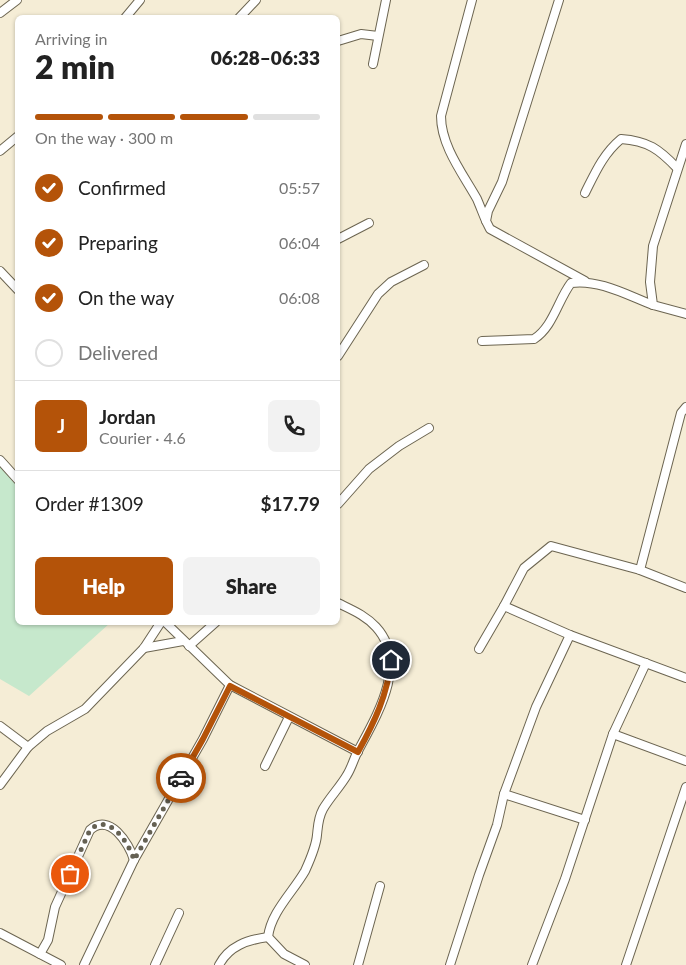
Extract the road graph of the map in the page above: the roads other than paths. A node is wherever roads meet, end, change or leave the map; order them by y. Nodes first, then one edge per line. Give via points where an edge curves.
1 (17, 0) edge
2 (140, 0) edge
3 (256, 0) edge
4 (386, 0) edge
5 (472, 0) edge
6 (559, 0) edge
7 (0, 13) edge
8 (128, 15) edge
9 (242, 15) edge
10 (378, 36) junction
11 (340, 40) edge
12 (373, 64) dead end
13 (15, 140) edge
14 (686, 144) edge
15 (0, 151) edge
16 (677, 168) junction
17 (585, 193) dead end
18 (486, 221) junction
19 (368, 224) dead end
20 (340, 238) edge
21 (424, 265) dead end
22 (0, 271) edge
23 (585, 281) junction
24 (15, 287) edge
25 (653, 305) junction
26 (686, 314) edge
27 (482, 342) dead end
28 (340, 353) edge
29 (686, 407) edge
30 (429, 428) dead end
31 (0, 460) edge
32 (3, 470) edge
33 (15, 478) edge
34 (340, 502) edge
35 (640, 570) junction
36 (686, 588) edge
37 (340, 605) edge
38 (504, 606) junction
39 (161, 625) edge
40 (166, 625) edge
41 (212, 625) edge
42 (570, 635) junction
43 (186, 644) junction
44 (144, 648) junction
45 (479, 649) dead end
46 (646, 663) junction
47 (686, 678) edge
48 (230, 686) junction
49 (289, 717) junction
50 (0, 726) edge
51 (613, 734) junction
52 (28, 747) junction
53 (358, 752) junction
54 (686, 761) edge
55 (266, 766) dead end
56 (0, 786) edge
57 (686, 786) edge
58 (504, 794) junction
59 (585, 820) junction
60 (134, 860) junction
61 (380, 886) dead end
62 (179, 913) dead end
63 (0, 933) edge
64 (268, 937) junction
65 (40, 954) junction
66 (61, 965) edge
67 (84, 965) edge
68 (155, 965) edge
69 (219, 965) edge
70 (305, 965) edge
71 (358, 965) edge
72 (450, 965) edge
73 (532, 965) edge
74 (626, 965) edge

1 - 7 street
2 - 8 street
3 - 9 street
4 - 10 street
5 - 18 street via 441,122 448,145
6 - 18 street via 502,182
10 - 11 street via 361,34
10 - 12 street
13 - 15 street
14 - 16 street
16 - 17 street via 650,144 621,139 600,162
16 - 25 street via 653,246 650,282
18 - 23 street via 490,229
19 - 20 street
21 - 28 street via 391,282 378,294
22 - 24 street
23 - 25 street
23 - 27 street via 571,283 546,329 534,339
25 - 26 street
29 - 35 street via 679,422
30 - 34 street via 370,469
31 - 32 street
32 - 33 street
35 - 36 street
35 - 38 street via 551,546 524,568
37 - 53 street via 364,615 377,628 391,660 389,679 376,717
38 - 42 street
38 - 45 street
39 - 44 street
40 - 43 street
41 - 43 street
42 - 46 street
42 - 58 street via 536,707
43 - 44 street
43 - 48 street
44 - 52 street via 85,709 47,731
46 - 47 street
46 - 51 street
48 - 49 street
48 - 60 street
49 - 53 street
49 - 55 street
50 - 52 street
51 - 54 street
51 - 59 street
52 - 56 street
53 - 64 street via 322,812 313,852 274,917
57 - 74 street
58 - 59 street
58 - 72 street via 497,825
59 - 73 street
60 - 65 street via 128,843 115,831 102,824 90,830 55,907 48,940
60 - 67 street
61 - 71 street
62 - 68 street
63 - 65 street
64 - 69 street via 238,945 226,954
64 - 70 street via 284,954
65 - 66 street

